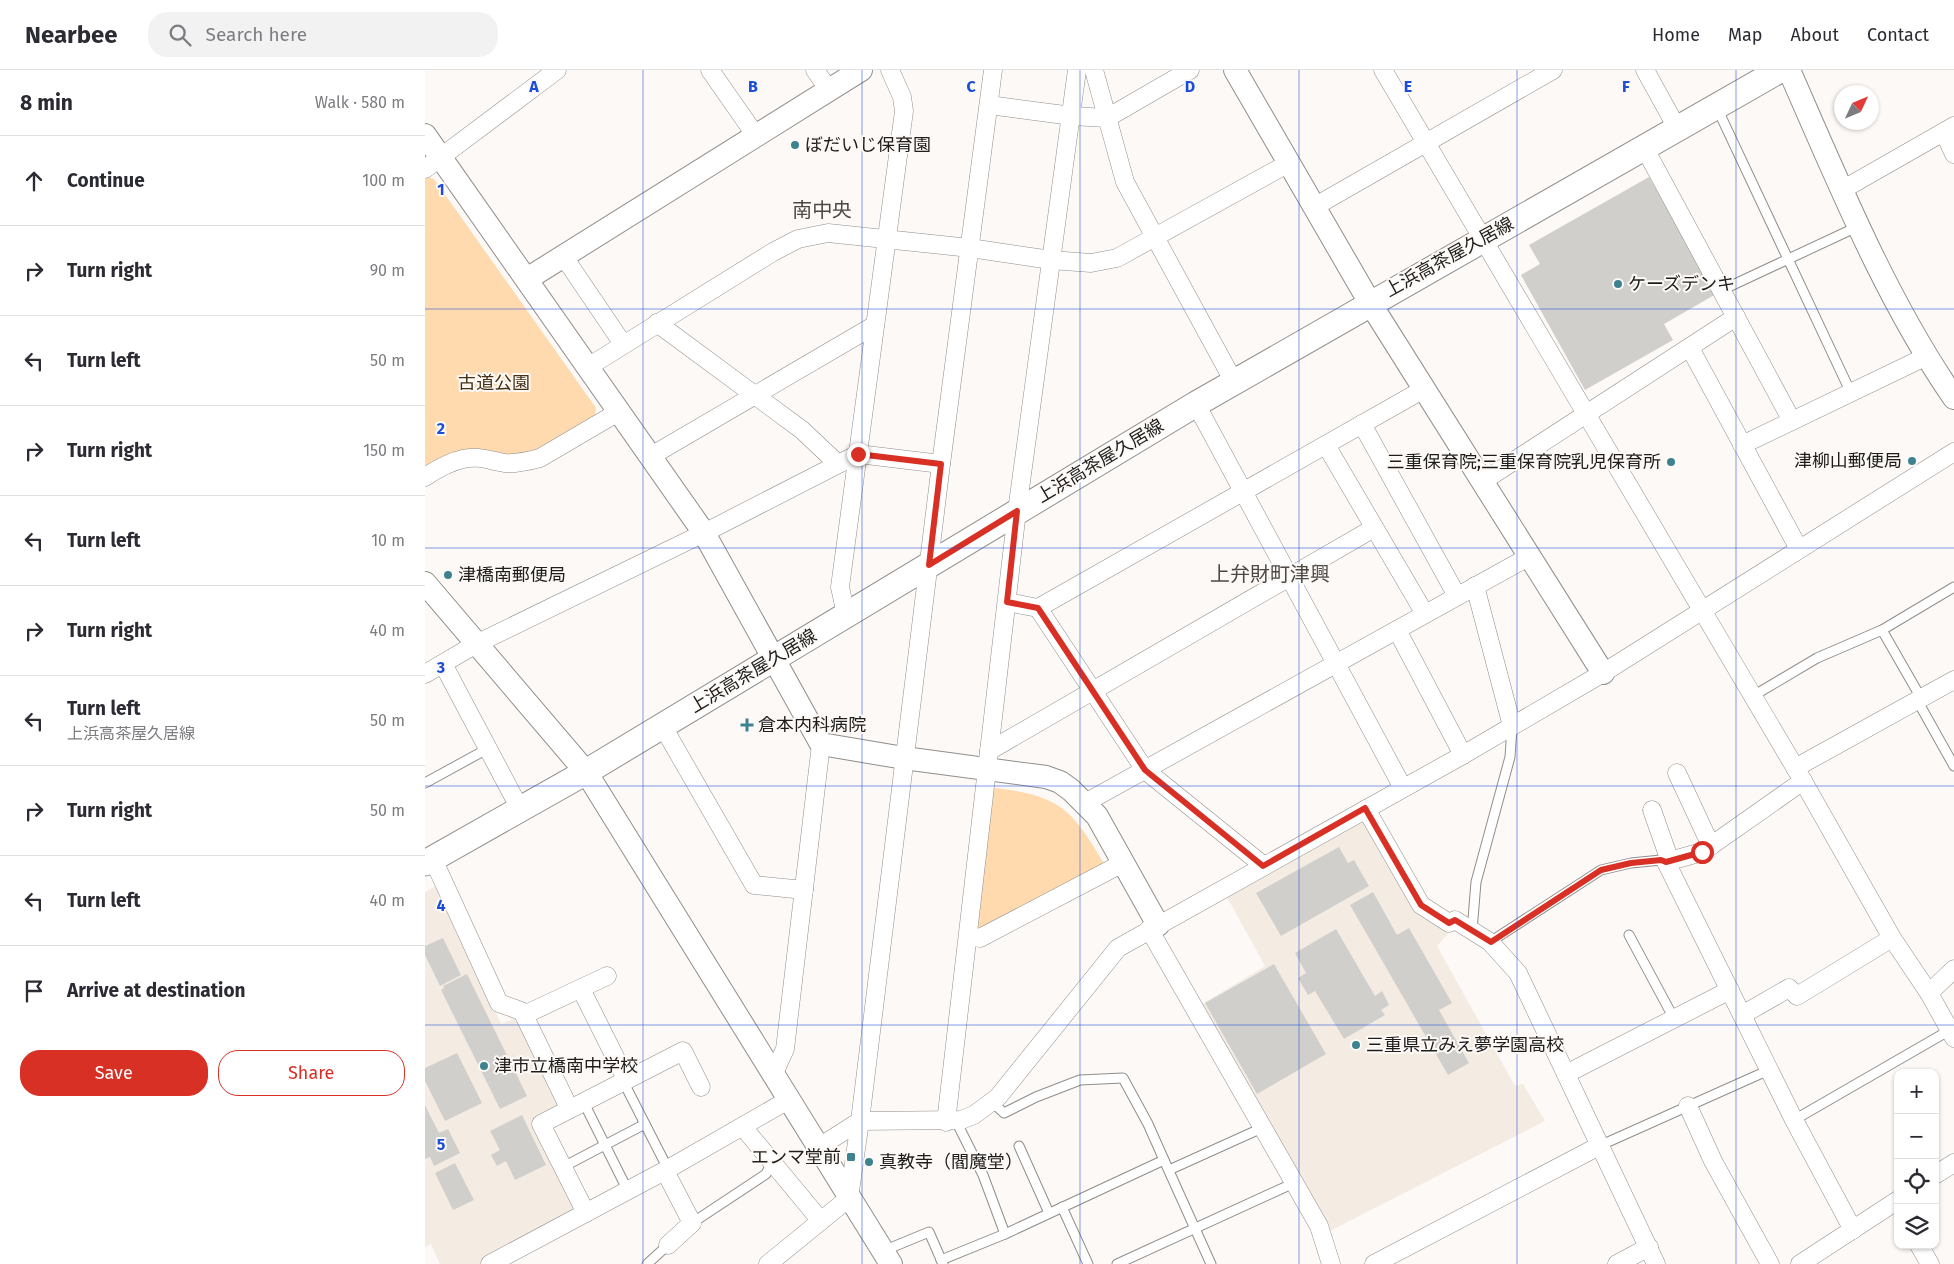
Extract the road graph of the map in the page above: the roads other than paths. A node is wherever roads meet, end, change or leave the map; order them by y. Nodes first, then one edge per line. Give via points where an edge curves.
1 (557, 70) edge
2 (710, 70) edge
3 (815, 70) edge
4 (861, 70) edge
5 (890, 70) edge
6 (993, 70) edge
7 (1077, 70) edge
8 (1093, 70) edge
9 (1190, 70) edge
10 (1235, 70) edge
11 (1383, 70) edge
12 (1553, 70) edge
13 (1645, 70) edge
14 (1780, 70) edge
15 (1789, 70) edge
16 (829, 90) junction
17 (989, 105) junction
18 (1716, 106) junction
19 (1072, 116) junction
20 (1107, 118) junction
21 (1677, 128) junction
22 (1949, 130) edge
23 (425, 135) edge
24 (756, 136) junction
25 (1426, 142) junction
26 (1645, 147) junction
27 (1954, 154) edge
28 (433, 163) edge
29 (1289, 163) junction
30 (1842, 190) junction
31 (1314, 207) junction
32 (1859, 226) junction
33 (885, 238) junction
34 (1155, 238) junction
35 (1483, 239) junction
36 (970, 248) junction
37 (563, 257) junction
38 (1788, 259) junction
39 (1051, 260) junction
40 (527, 279) junction
41 (1721, 290) junction
42 (1369, 302) junction
43 (1736, 317) junction
44 (657, 324) junction
45 (875, 325) junction
46 (623, 344) junction
47 (1690, 348) junction
48 (1925, 357) junction
49 (588, 366) junction
50 (1234, 382) junction
51 (1424, 389) junction
52 (1851, 393) junction
53 (755, 395) junction
54 (1954, 398) edge
55 (1196, 404) junction
56 (620, 411) junction
57 (1587, 416) junction
58 (1792, 421) junction
59 (1362, 424) junction
60 (1326, 445) junction
61 (1742, 445) junction
62 (1954, 452) edge
63 (858, 454) junction
64 (651, 456) junction
65 (838, 464) junction
66 (941, 464) junction
67 (425, 477) edge
68 (1483, 481) junction
69 (1243, 492) junction
70 (1017, 511) junction
71 (1374, 528) junction
72 (704, 533) junction
73 (1799, 549) junction
74 (1529, 556) junction
75 (929, 565) junction
76 (1289, 577) junction
77 (425, 583) edge
78 (1475, 586) junction
79 (1954, 587) edge
80 (1457, 596) junction
81 (1007, 602) junction
82 (1038, 608) junction
83 (1702, 610) junction
84 (1425, 614) junction
85 (846, 615) junction
86 (1397, 630) junction
87 (1881, 630) junction
88 (476, 644) junction
89 (772, 658) junction
90 (443, 664) junction
91 (1336, 664) junction
92 (1603, 673) junction
93 (425, 674) edge
94 (1954, 680) edge
95 (1092, 693) junction
96 (1753, 696) junction
97 (1919, 699) junction
98 (662, 725) junction
99 (1513, 726) junction
100 (821, 744) junction
101 (487, 749) junction
102 (1463, 755) junction
103 (904, 758) junction
104 (988, 760) junction
105 (1954, 766) edge
106 (1145, 770) junction
107 (586, 772) junction
108 (1677, 773) dead end
109 (1799, 774) junction
110 (425, 783) edge
111 (1403, 788) junction
112 (1085, 802) junction
113 (1365, 808) junction
114 (520, 809) junction
115 (1652, 810) dead end
116 (1711, 846) junction
117 (429, 861) edge
118 (1668, 861) junction
119 (1123, 862) junction
120 (1263, 866) junction
121 (804, 890) junction
122 (1153, 927) junction
123 (1472, 931) junction
124 (1629, 935) dead end
125 (968, 936) junction
126 (1891, 938) junction
127 (1491, 942) junction
128 (1954, 969) edge
129 (607, 976) dead end
130 (581, 988) junction
131 (1730, 990) junction
132 (1929, 993) junction
133 (524, 1015) junction
134 (1741, 1015) junction
135 (1671, 1020) junction
136 (1952, 1034) edge
137 (1769, 1070) junction
138 (774, 1073) junction
139 (1566, 1074) junction
140 (625, 1080) junction
141 (701, 1087) dead end
142 (790, 1099) junction
143 (992, 1102) junction
144 (576, 1104) junction
145 (1688, 1106) junction
146 (1794, 1120) junction
147 (861, 1121) junction
148 (951, 1121) junction
149 (645, 1124) junction
150 (743, 1127) junction
151 (1262, 1128) junction
152 (605, 1145) junction
153 (1019, 1146) dead end
154 (1599, 1146) junction
155 (819, 1148) junction
156 (1164, 1160) junction
157 (772, 1162) junction
158 (1954, 1163) edge
159 (563, 1167) junction
160 (666, 1170) junction
161 (1169, 1170) junction
162 (1939, 1172) edge
163 (1294, 1182) junction
164 (628, 1191) junction
165 (849, 1198) junction
166 (1894, 1206) edge
167 (1062, 1207) junction
168 (586, 1213) junction
169 (1049, 1213) junction
170 (821, 1221) junction
171 (692, 1222) junction
172 (1194, 1228) junction
173 (1853, 1230) junction
174 (1005, 1234) junction
175 (668, 1245) joint
176 (1649, 1247) junction
177 (1921, 1249) edge
178 (887, 1258) edge
179 (942, 1262) edge
180 (490, 1264) edge
181 (647, 1264) edge
182 (768, 1264) edge
183 (1087, 1264) edge
184 (1117, 1264) edge
185 (1211, 1264) edge
186 (1331, 1264) edge
187 (1374, 1264) edge
188 (1617, 1264) edge
189 (1657, 1264) edge
190 (1770, 1264) edge
191 (1800, 1264) edge
192 (1930, 1264) edge

1 - 28 street
2 - 24 street
3 - 16 street
4 - 16 street
5 - 33 street via 904,110
6 - 17 street
7 - 19 street
8 - 20 street
9 - 20 street
10 - 29 street
11 - 25 street
12 - 25 street
13 - 21 street
14 - 18 main road, 上浜高茶屋久居線
15 - 30 street
16 - 24 street
17 - 19 street
17 - 36 street
18 - 21 main road, 上浜高茶屋久居線
18 - 38 lane
19 - 20 street
19 - 39 street
20 - 34 street via 1125,182
21 - 26 main road, 上浜高茶屋久居線
22 - 27 street
22 - 30 street
23 - 28 street
24 - 37 street
25 - 31 street
25 - 35 street
26 - 35 main road, 上浜高茶屋久居線
26 - 41 street
28 - 40 street
29 - 31 street
29 - 34 street
30 - 32 street
31 - 42 street
32 - 38 lane
32 - 48 street
33 - 36 street
33 - 44 street via 828,233 798,239
33 - 45 street
34 - 39 street via 1109,260 1091,263
34 - 50 street
35 - 42 main road, 上浜高茶屋久居線
35 - 57 street
36 - 39 street
36 - 66 street
37 - 40 street
37 - 46 street
38 - 41 lane
38 - 52 lane
39 - 70 street
40 - 49 street
41 - 43 street
42 - 50 main road, 上浜高茶屋久居線
42 - 51 street
43 - 47 street
43 - 58 street
44 - 46 street
44 - 53 street
45 - 53 street
45 - 63 street
46 - 49 street
47 - 57 street
47 - 61 street
48 - 52 street
48 - 54 street
49 - 56 street
50 - 55 main road, 上浜高茶屋久居線
51 - 59 street
51 - 68 street
52 - 58 street
53 - 64 street
53 - 65 street via 802,430
55 - 69 street
55 - 70 main road, 上浜高茶屋久居線
56 - 64 street
56 - 67 street via 539,458 506,463 465,458 445,464
57 - 68 street
57 - 83 street
58 - 61 street
59 - 60 street
59 - 80 street
60 - 69 street
60 - 71 street
61 - 73 street
62 - 73 street
63 - 65 street
63 - 66 street
63 - 85 street via 840,587
64 - 72 street
65 - 72 street
66 - 75 street
68 - 74 street
69 - 76 street
69 - 82 street
70 - 75 main road, 上浜高茶屋久居線
70 - 81 street
71 - 76 street
71 - 84 street
72 - 88 street
72 - 89 street
73 - 83 street
74 - 78 street
74 - 92 street
75 - 85 main road, 上浜高茶屋久居線
75 - 103 street
76 - 91 street
76 - 95 street
77 - 88 street
78 - 80 street
78 - 99 street
79 - 87 lane
80 - 84 street
81 - 82 street
81 - 104 street
82 - 95 street
83 - 92 street
83 - 96 street
84 - 86 street
85 - 89 main road, 上浜高茶屋久居線
86 - 91 street
86 - 102 street
87 - 96 lane via 1817,658
87 - 97 lane
88 - 90 street
88 - 107 street
89 - 98 main road, 上浜高茶屋久居線
89 - 100 street
90 - 93 street
90 - 101 street
91 - 106 street
91 - 111 street
92 - 99 street
94 - 97 street
95 - 104 street
95 - 106 street
96 - 109 street
97 - 105 lane
97 - 109 street
98 - 107 main road, 上浜高茶屋久居線
98 - 121 street via 754,885
99 - 102 street
99 - 123 lane via 1509,757 1477,882
100 - 103 street
100 - 121 street
101 - 110 lane
101 - 114 street
102 - 111 street
103 - 104 street
103 - 147 street
104 - 112 street via 1060,782
104 - 125 street
106 - 112 street
106 - 120 street
107 - 114 main road, 上浜高茶屋久居線
107 - 138 street
108 - 116 street
109 - 116 street
109 - 126 street
111 - 113 street
112 - 119 street via 1097,816
113 - 120 street
113 - 123 street via 1421,905 1449,923 1455,920
114 - 117 main road, 上浜高茶屋久居線
115 - 118 street
116 - 118 street via 1702,852
117 - 133 street via 499,1003
118 - 127 lane via 1631,863 1601,870
118 - 131 street
119 - 122 street
119 - 125 street via 980,938
120 - 122 street
121 - 138 street via 785,1049
122 - 143 street via 1118,948 1106,960
122 - 151 street
123 - 127 street
124 - 135 lane via 1671,1014
125 - 148 street
126 - 132 street
126 - 134 street via 1797,996 1789,988
127 - 139 street via 1518,973
128 - 132 street
129 - 130 street
130 - 133 street
130 - 140 street
131 - 134 street
131 - 135 street
132 - 136 street
133 - 144 street
134 - 137 street
135 - 139 street
136 - 146 lane
137 - 145 lane
137 - 146 street
138 - 142 street
139 - 154 street
140 - 141 street via 683,1051
140 - 144 street
140 - 149 lane
142 - 150 street
142 - 155 street
143 - 148 street via 974,1116
143 - 156 lane via 1003,1113 1080,1080 1123,1078
144 - 152 lane
144 - 159 street via 541,1124
145 - 154 lane
145 - 190 street via 1713,1161
146 - 173 street
147 - 148 street
147 - 155 street
147 - 165 street
148 - 174 lane via 983,1175
149 - 152 lane
149 - 160 lane
150 - 157 street
150 - 160 street
151 - 161 lane
151 - 163 street
152 - 159 lane
152 - 164 lane
153 - 169 lane
154 - 176 street
154 - 187 street
155 - 165 street
156 - 161 lane
156 - 167 lane
157 - 170 street
157 - 171 lane via 766,1174
158 - 162 street
159 - 168 street
160 - 164 street
160 - 171 street
161 - 172 lane
163 - 172 lane
163 - 186 street via 1319,1226
164 - 168 street
165 - 170 street
165 - 178 street
166 - 173 street
167 - 169 lane
167 - 183 lane
168 - 180 street
169 - 174 lane
170 - 182 street
171 - 175 street
172 - 184 lane
172 - 185 lane
173 - 191 street
174 - 179 lane
175 - 181 lane
176 - 188 street
176 - 189 street
177 - 192 street
178 - 179 lane via 929,1232

